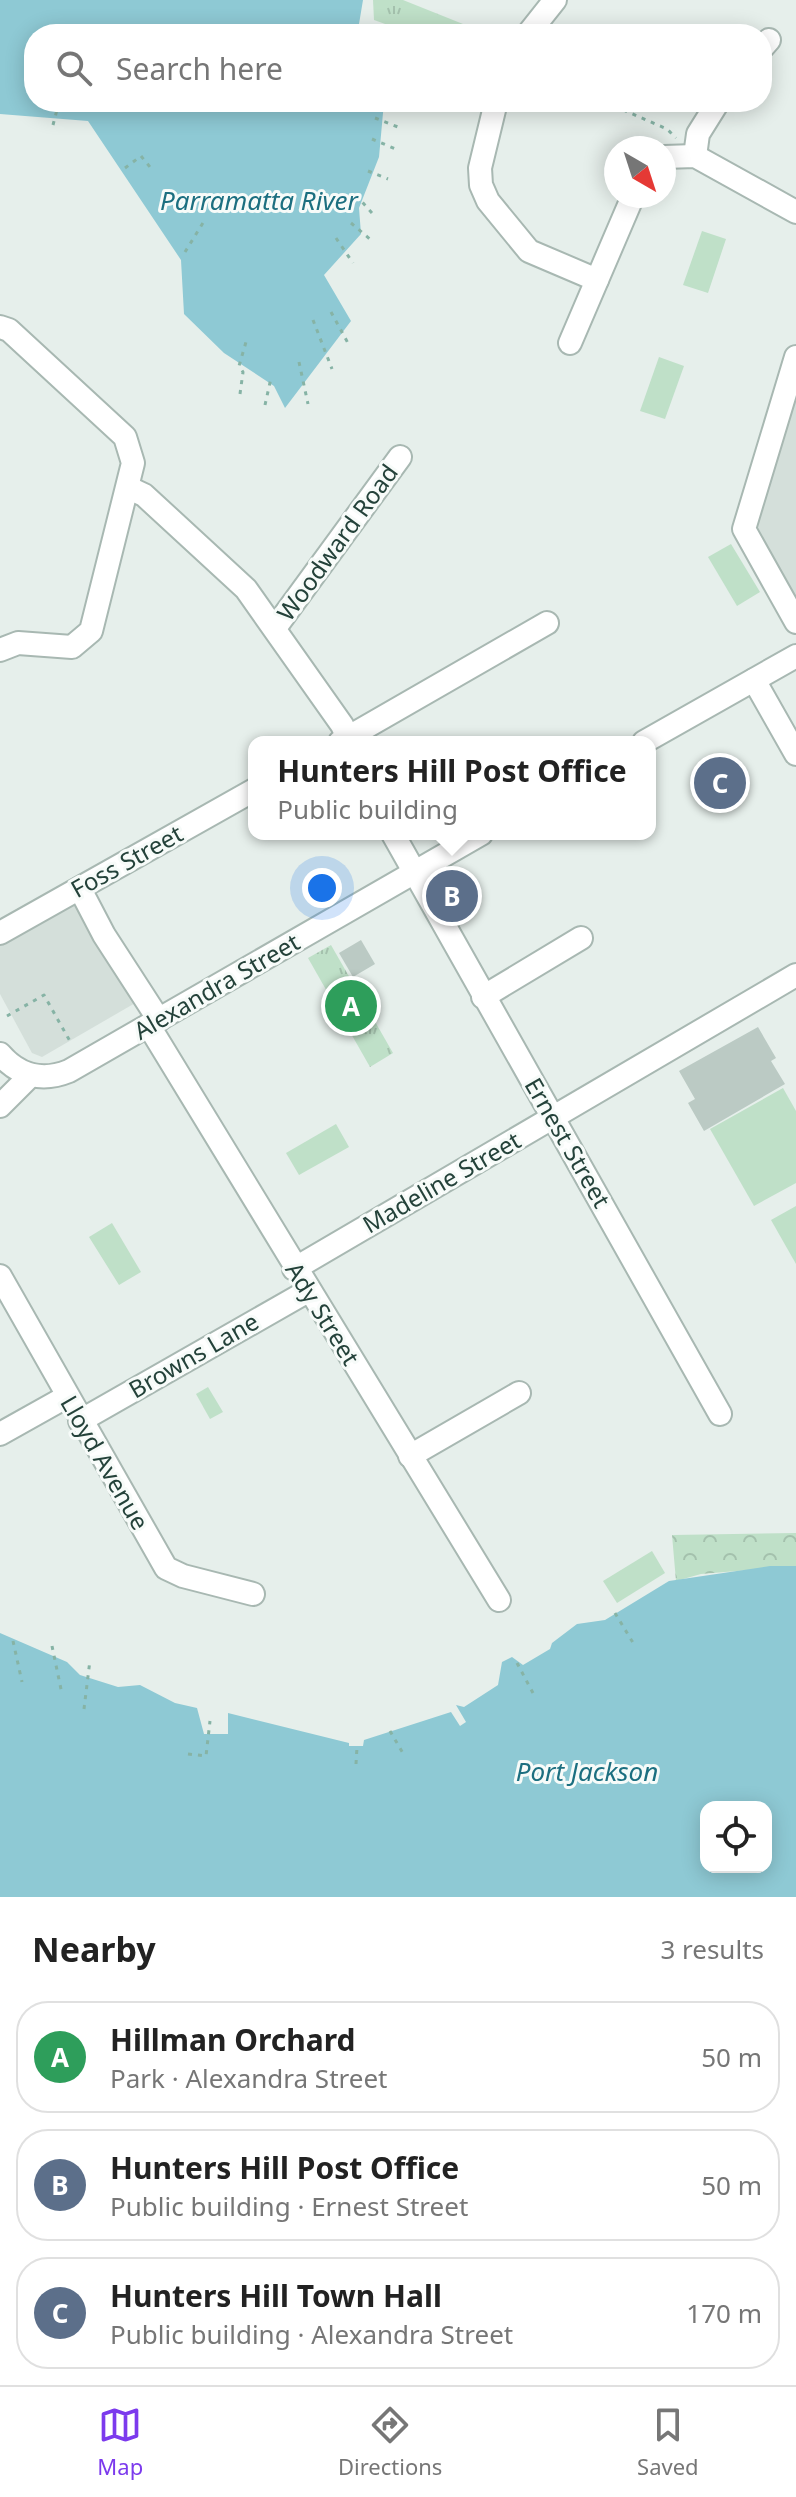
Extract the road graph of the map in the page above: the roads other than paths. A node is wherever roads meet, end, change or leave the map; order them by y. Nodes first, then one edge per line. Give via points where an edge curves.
1 (555, 0) edge
2 (536, 24) edge
3 (494, 112) edge
4 (712, 112) edge
5 (695, 156) junction
6 (676, 157) edge
7 (628, 208) edge
8 (796, 212) edge
9 (597, 280) junction
10 (0, 327) edge
11 (570, 343) dead end
12 (796, 357) edge
13 (400, 457) dead end
14 (129, 488) junction
15 (796, 622) edge
16 (547, 623) dead end
17 (275, 628) junction
18 (0, 650) edge
19 (796, 656) edge
20 (754, 680) junction
21 (343, 736) edge
22 (355, 736) edge
23 (655, 736) edge
24 (796, 754) edge
25 (248, 793) edge
26 (396, 840) edge
27 (471, 840) edge
28 (413, 873) junction
29 (80, 889) junction
30 (0, 933) edge
31 (581, 938) dead end
32 (796, 975) edge
33 (483, 997) junction
34 (154, 1023) junction
35 (0, 1054) edge
36 (31, 1075) junction
37 (0, 1106) edge
38 (552, 1118) junction
39 (294, 1269) junction
40 (0, 1276) edge
41 (308, 1291) junction
42 (519, 1393) dead end
43 (66, 1397) junction
44 (720, 1414) dead end
45 (80, 1421) junction
46 (0, 1434) edge
47 (410, 1456) junction
48 (253, 1594) dead end
49 (499, 1600) dead end

1 - 2 street
3 - 9 street via 480,168 488,201 529,251
4 - 5 street via 698,134
5 - 6 street
5 - 8 street
7 - 9 street
9 - 11 street
10 - 14 street via 125,437 133,463
12 - 15 street via 744,529
13 - 17 street, Woodward Road
14 - 17 street via 144,495 246,589
14 - 18 street via 96,620 82,641 72,647 18,643
16 - 22 street
17 - 21 street
19 - 20 street
20 - 23 street
20 - 24 street
25 - 29 street, Foss Street
26 - 28 street, Ernest Street
27 - 28 street, Alexandra Street
28 - 33 street, Ernest Street
28 - 34 street, Alexandra Street
29 - 30 street, Foss Street
29 - 34 street, Ady Street
31 - 33 street
32 - 38 street, Madeline Street
33 - 38 street, Ernest Street
34 - 36 street, Alexandra Street via 69,1071
34 - 39 street, Ady Street
35 - 36 street
36 - 37 street
38 - 39 street, Madeline Street
38 - 44 street, Ernest Street
39 - 41 street, Ady Street
40 - 43 street, Lloyd Avenue
41 - 45 street, Browns Lane
41 - 47 street, Ady Street
42 - 47 street
43 - 45 street, Lloyd Avenue
43 - 46 street
45 - 48 street, Lloyd Avenue via 166,1568
47 - 49 street, Ady Street

